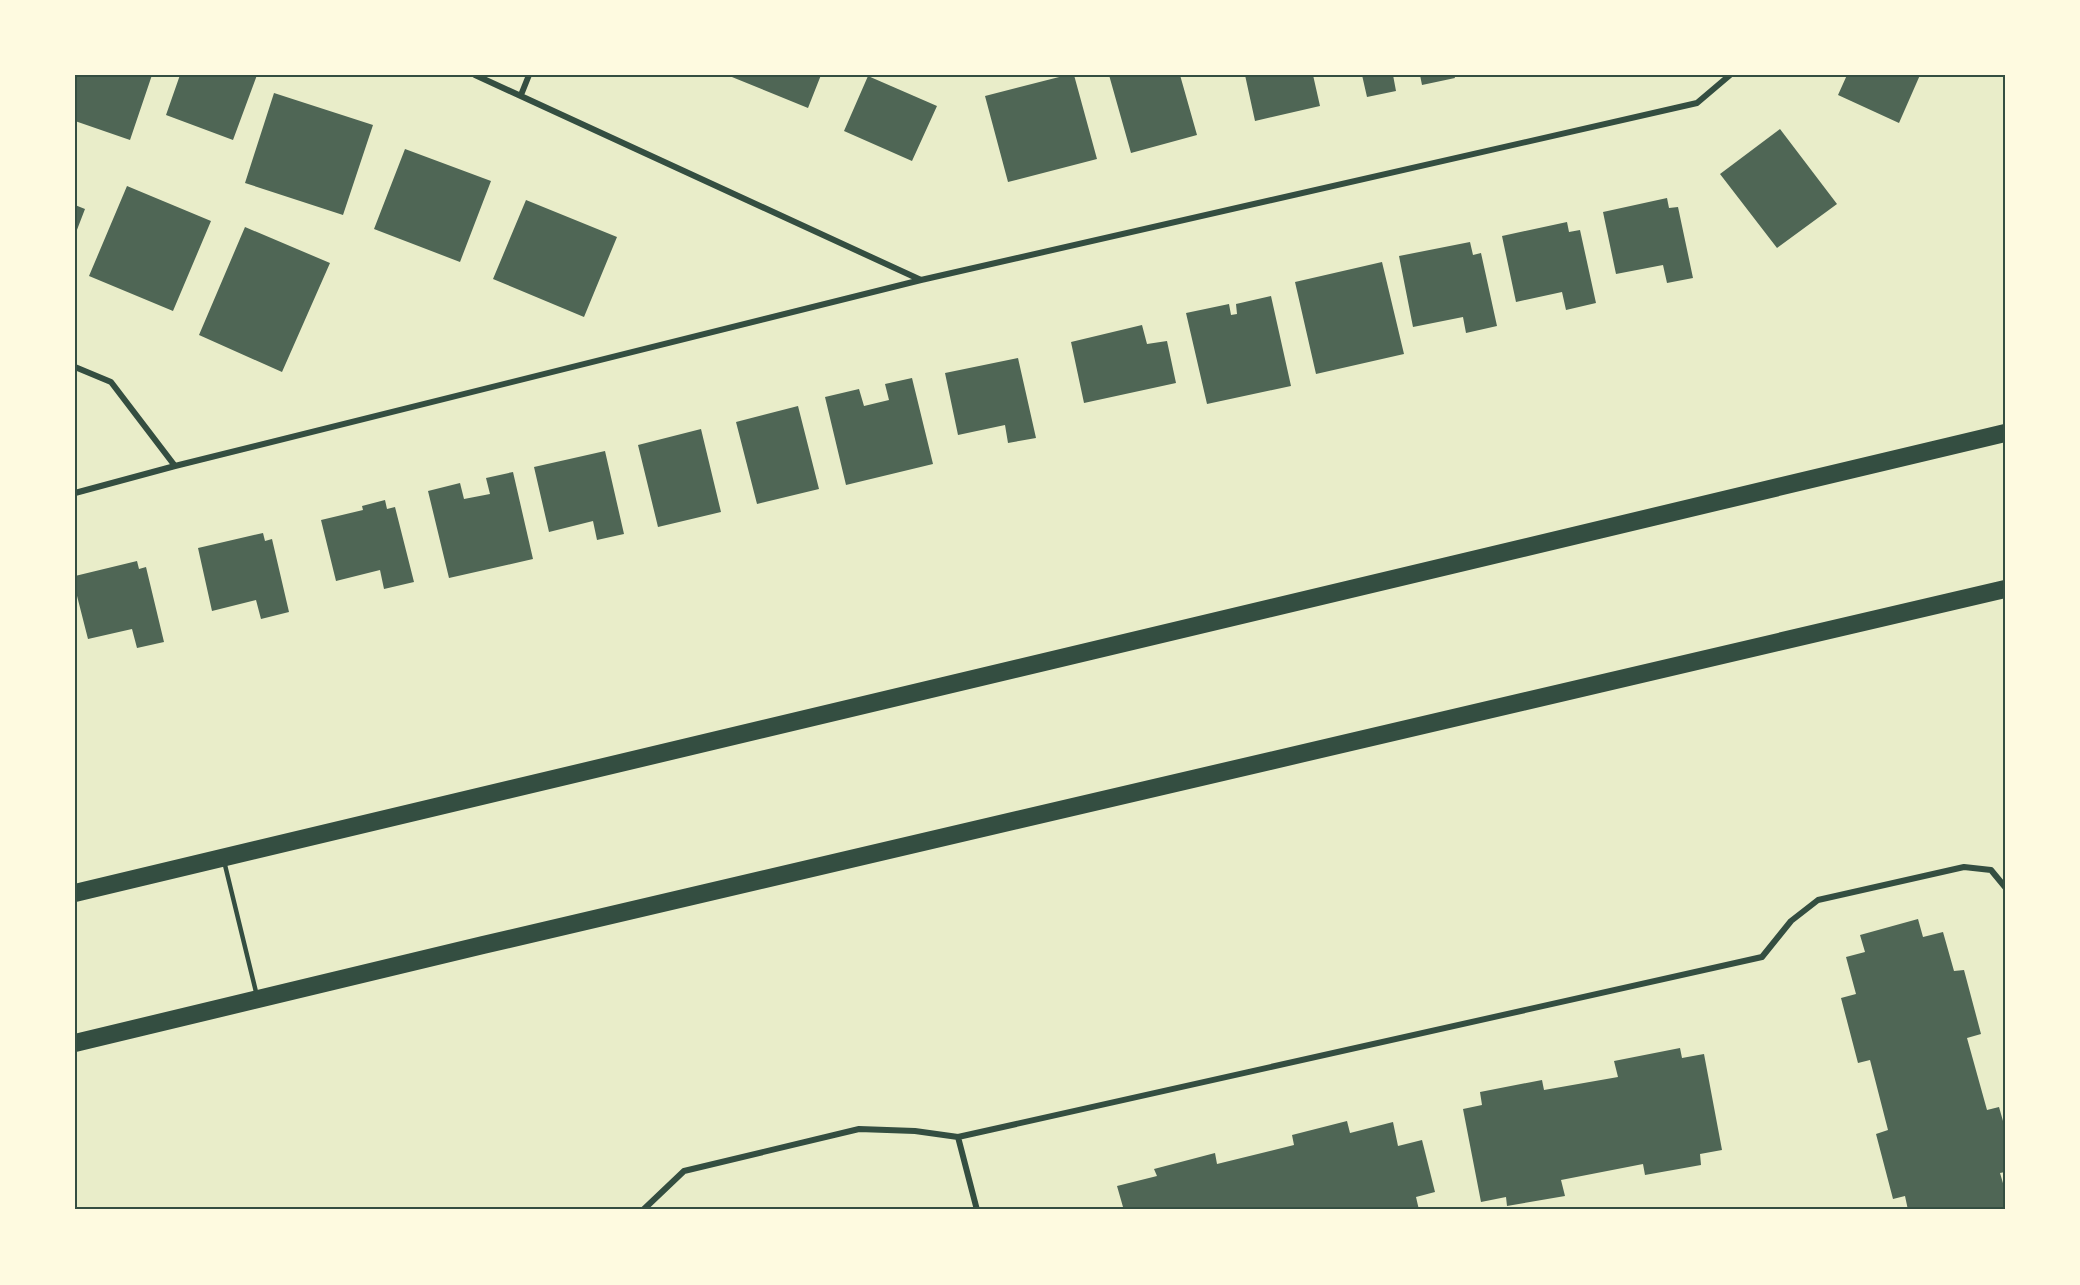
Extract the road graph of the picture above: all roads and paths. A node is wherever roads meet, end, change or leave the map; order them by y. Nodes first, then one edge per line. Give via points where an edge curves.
1 (475, 75) edge
2 (529, 75) edge
3 (1730, 75) edge
4 (521, 95) junction
5 (921, 280) junction
6 (75, 367) edge
7 (2005, 433) edge
8 (175, 466) junction
9 (75, 493) edge
10 (2005, 589) edge
11 (223, 859) junction
12 (2005, 887) edge
13 (75, 893) edge
14 (258, 999) junction
15 (75, 1043) edge
16 (958, 1137) junction
17 (643, 1210) edge
18 (977, 1210) edge

1 - 4 street
2 - 4 street
3 - 5 street via 1697,103
4 - 5 street
5 - 8 street
6 - 8 street via 111,382
7 - 11 highway
8 - 9 street
10 - 14 highway
11 - 13 highway
11 - 14 lane
12 - 16 street via 1991,870 1964,867 1818,900 1791,921 1761,957
14 - 15 highway
16 - 17 street via 859,1130 684,1171
16 - 18 street

